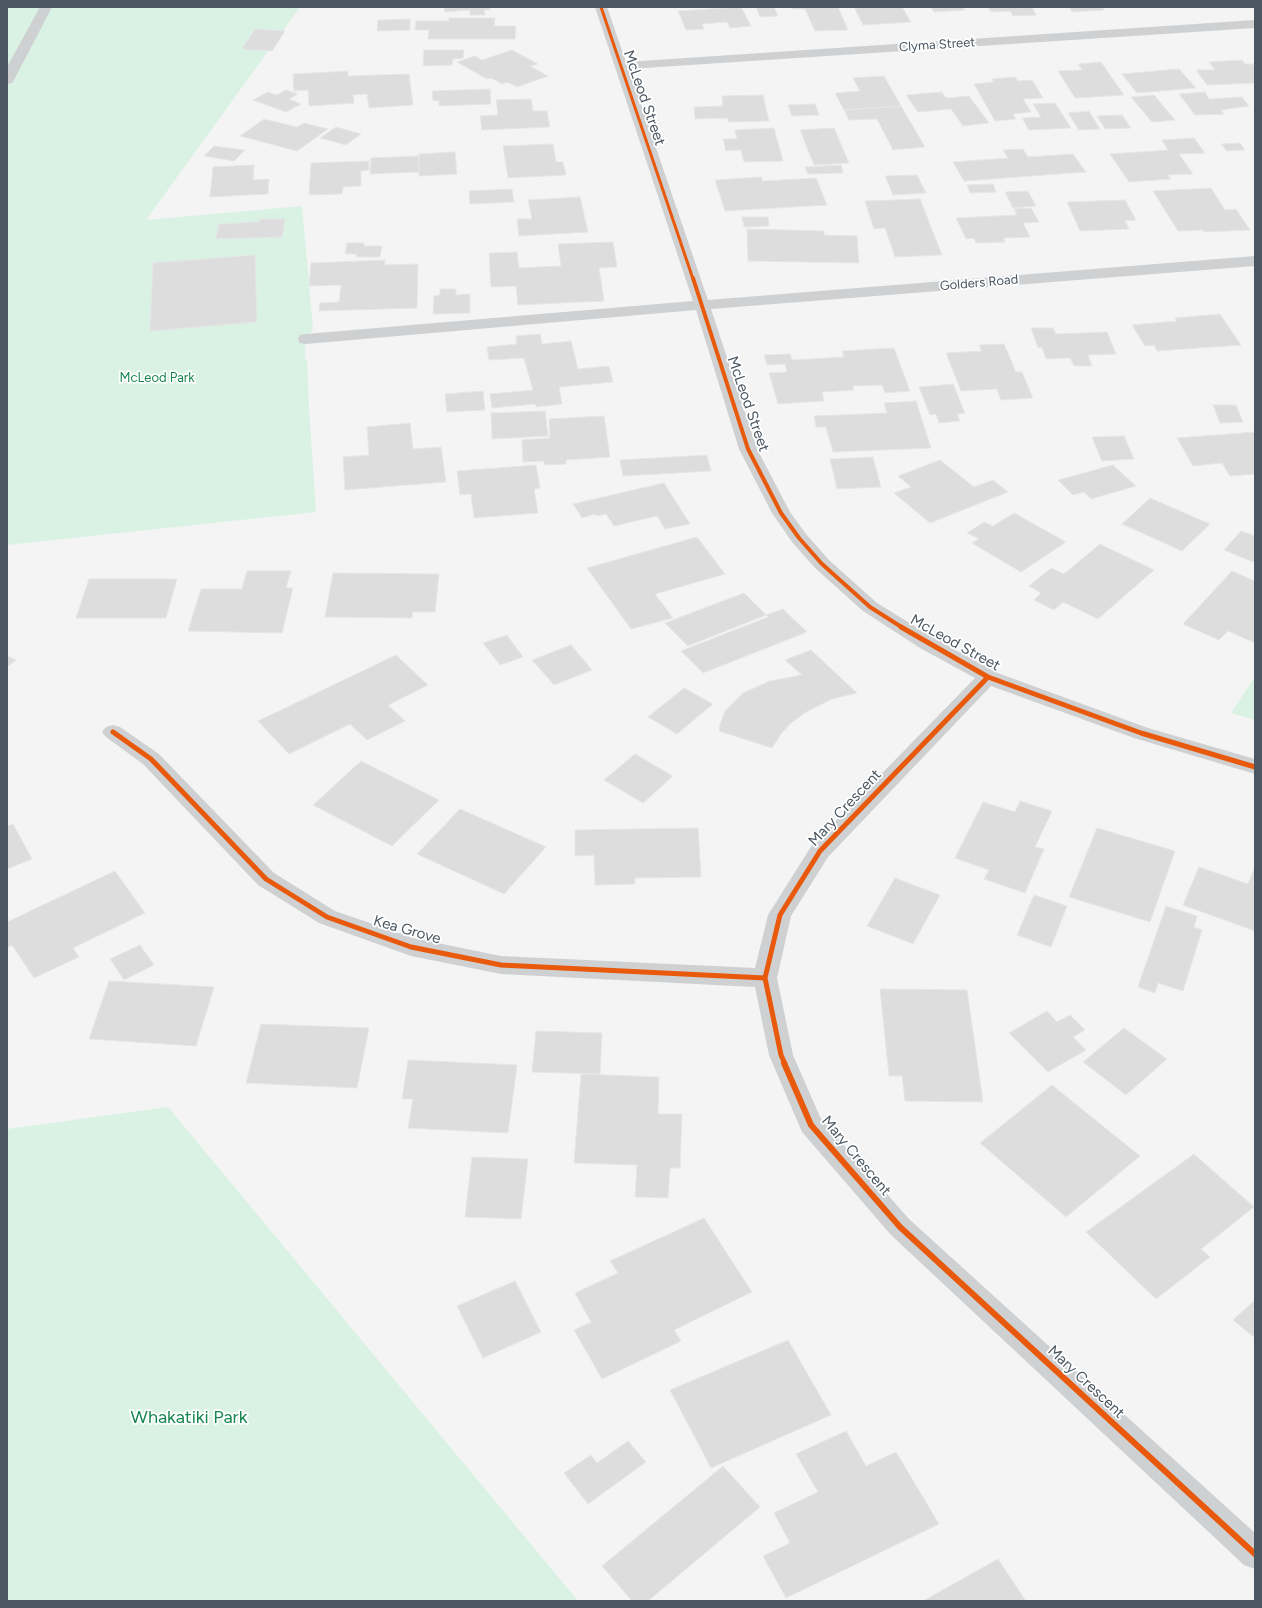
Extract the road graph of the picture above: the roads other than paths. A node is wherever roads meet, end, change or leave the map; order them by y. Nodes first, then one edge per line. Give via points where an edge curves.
1 (46, 7) edge
2 (601, 7) edge
3 (1255, 24) edge
4 (620, 66) junction
5 (7, 80) edge
6 (1255, 261) edge
7 (702, 305) junction
8 (306, 339) dead end
9 (988, 677) junction
10 (113, 732) dead end
11 (1255, 767) edge
12 (765, 978) junction
13 (1255, 1554) edge

1 - 5 street
2 - 4 street, McLeod Street
3 - 4 street, Clyma Street
4 - 7 street, McLeod Street
6 - 7 street, Golders Road
7 - 8 street, Golders Road
7 - 9 street, McLeod Street via 748,450 781,513 798,538 822,564 870,607
9 - 11 street, McLeod Street via 1141,733
9 - 12 street, Mary Crescent via 820,851 780,915
10 - 12 street, Kea Grove via 151,759 266,879 327,917 411,947 501,965
12 - 13 street, Mary Crescent via 781,1055 811,1125 900,1226

